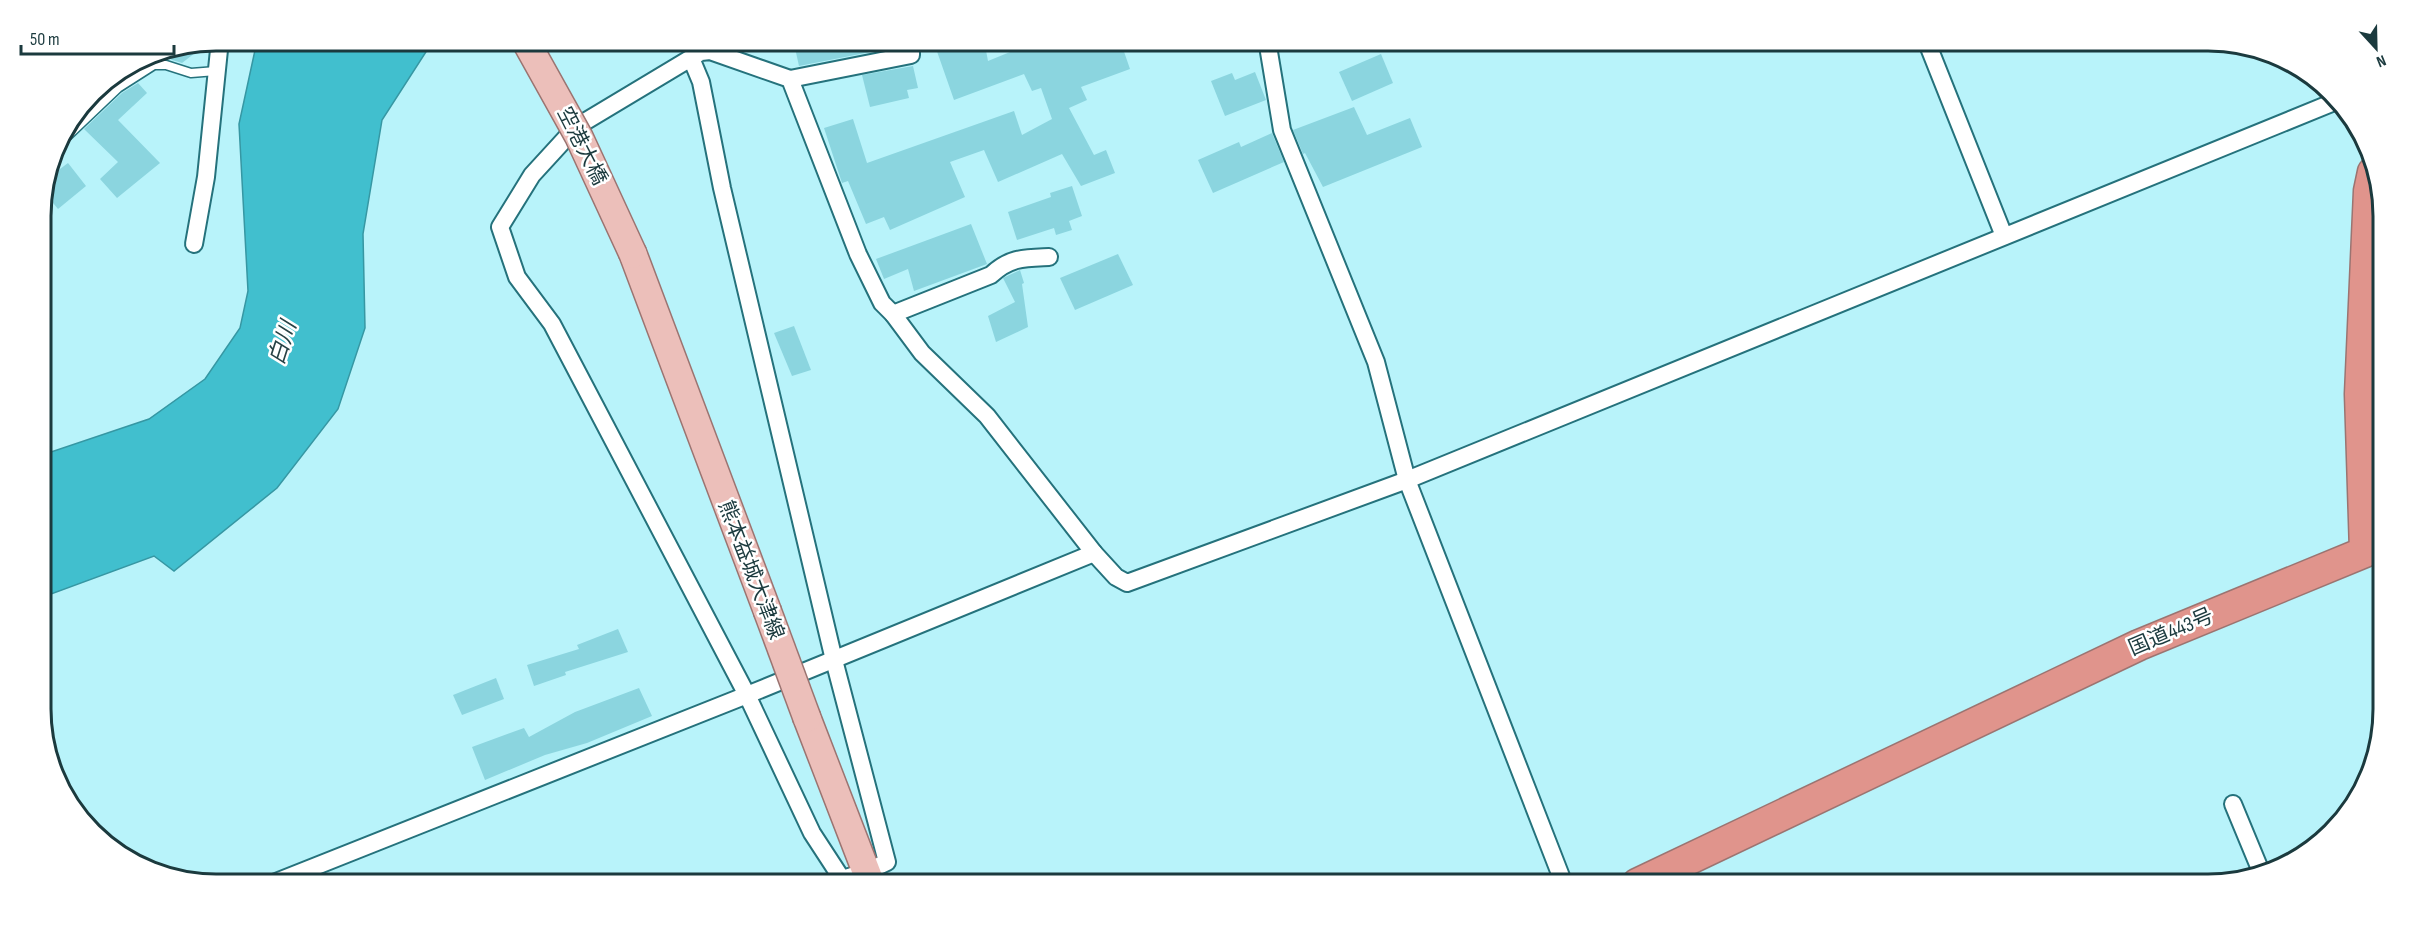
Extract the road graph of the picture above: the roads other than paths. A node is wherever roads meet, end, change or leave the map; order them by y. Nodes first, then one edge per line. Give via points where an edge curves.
1 (219, 51) edge
2 (531, 51) edge
3 (703, 51) edge
4 (723, 51) edge
5 (911, 51) edge
6 (1269, 51) edge
7 (1930, 51) edge
8 (691, 58) junction
9 (216, 71) junction
10 (790, 79) junction
11 (2329, 104) edge
12 (78, 126) edge
13 (2370, 186) edge
14 (2004, 236) junction
15 (194, 244) dead end
16 (633, 254) joint
17 (1049, 257) dead end
18 (892, 314) junction
19 (2373, 381) edge
20 (2360, 394) junction
21 (1407, 480) junction
22 (1094, 553) junction
23 (834, 660) junction
24 (747, 696) junction
25 (2233, 804) dead end
26 (2259, 866) edge
27 (299, 874) edge
28 (839, 874) edge
29 (867, 874) edge
30 (874, 874) edge
31 (1560, 874) edge
32 (1658, 874) edge

1 - 9 street
2 - 16 main road, 空港大橋, bridge via 579,137
3 - 8 street
4 - 10 street
5 - 10 street via 911,55
6 - 21 street via 1282,130 1376,362
7 - 14 street
8 - 23 street via 701,82 722,188
8 - 24 street via 576,127 532,175 500,227 517,277 552,324
9 - 12 lane via 191,73 154,65 118,88
9 - 15 street via 206,177
10 - 18 street via 858,254 882,303
11 - 14 street
13 - 20 highway, 国道443号
14 - 21 street
16 - 29 main road, 熊本益城大津線, bridge
17 - 18 street via 1002,264 991,275
18 - 22 street via 922,353 987,416
19 - 20 street
20 - 32 highway, 国道443号 via 2365,552 2139,645
21 - 22 street via 1127,583
21 - 31 street
22 - 23 street
23 - 24 street
23 - 30 street via 887,862
24 - 27 street
24 - 28 street via 812,833
25 - 26 street

